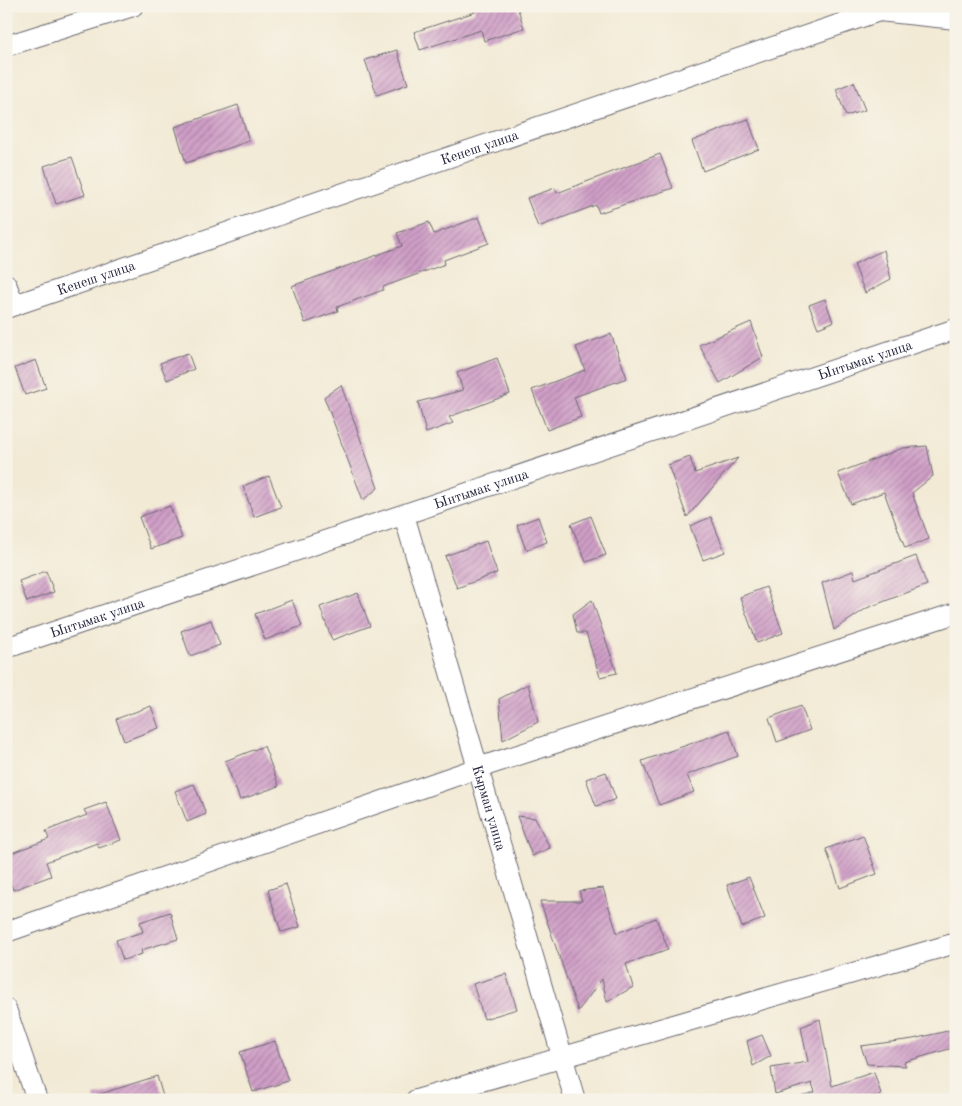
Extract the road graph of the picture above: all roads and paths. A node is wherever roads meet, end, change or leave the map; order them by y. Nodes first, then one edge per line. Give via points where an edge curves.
1 (133, 6) edge
2 (956, 19) edge
3 (6, 46) edge
4 (6, 284) edge
5 (10, 307) edge
6 (956, 329) edge
7 (404, 515) junction
8 (956, 613) edge
9 (6, 648) edge
10 (478, 768) junction
11 (6, 932) edge
12 (956, 943) edge
13 (6, 1009) edge
14 (563, 1059) junction
15 (37, 1100) edge
16 (416, 1100) edge
17 (575, 1100) edge

1 - 3 street
2 - 5 street, Кенеш улица via 879,12
4 - 5 street
6 - 7 street, Ынтымак улица
7 - 9 street, Ынтымак улица
7 - 10 street, Кырман улица
8 - 10 street
10 - 11 street
10 - 14 street, Кырман улица
12 - 14 street
13 - 15 street
14 - 16 street
14 - 17 street, Кырман улица

